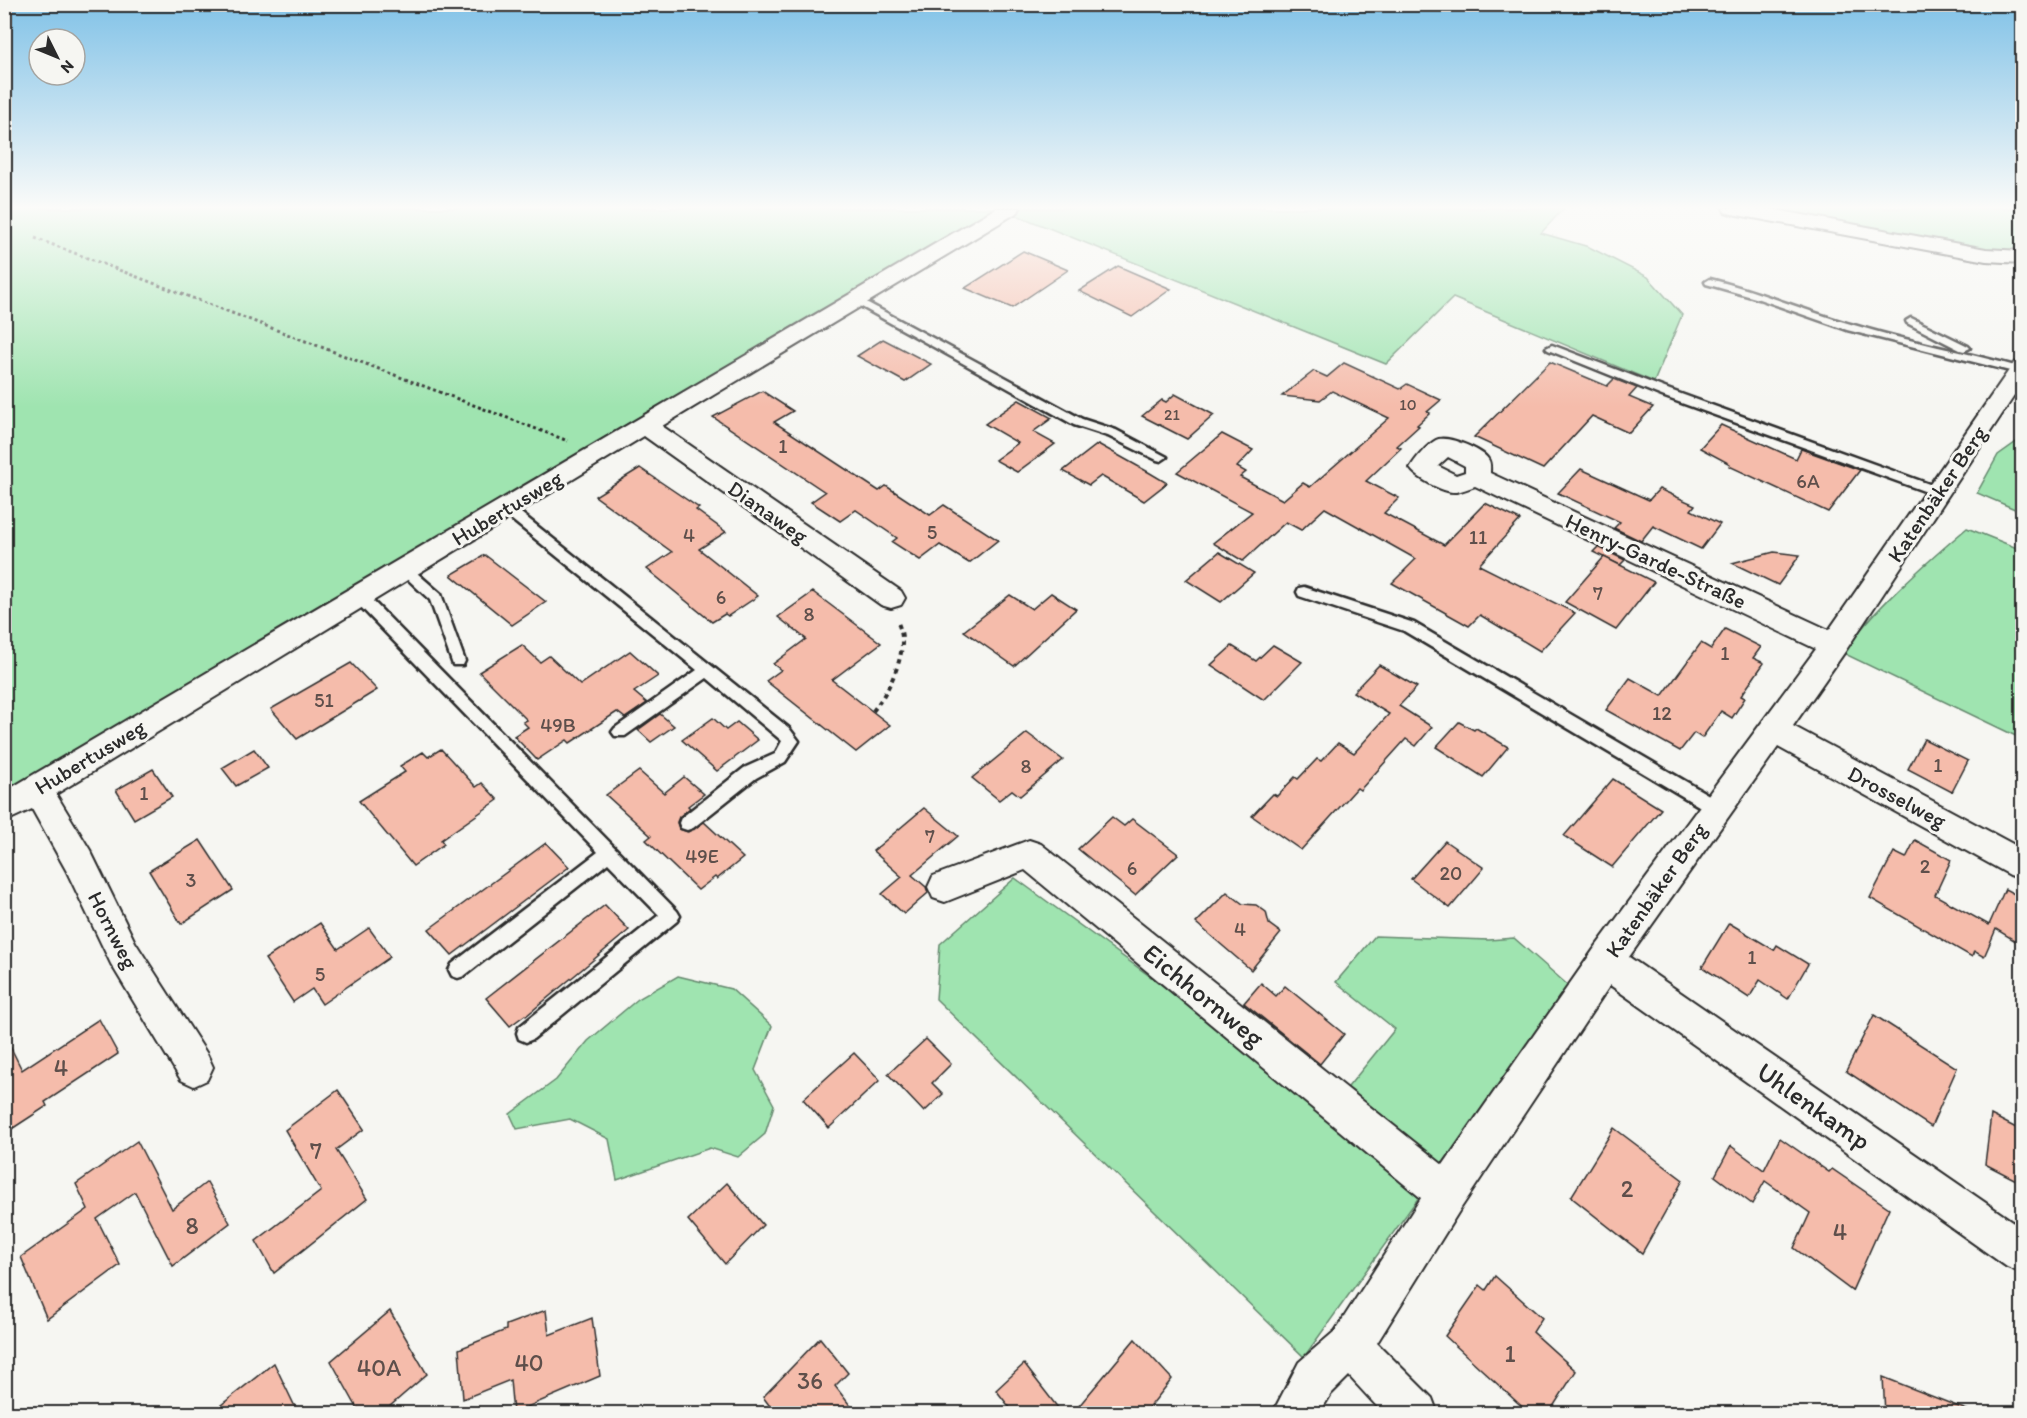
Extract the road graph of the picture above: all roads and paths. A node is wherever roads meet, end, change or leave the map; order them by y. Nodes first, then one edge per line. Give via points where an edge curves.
1 (130, 274) edge
2 (898, 274) edge
3 (1710, 282) dead end
4 (855, 299) junction
5 (1911, 321) dead end
6 (1552, 348) dead end
7 (2022, 367) edge
8 (646, 426) junction
9 (595, 456) junction
10 (1161, 457) dead end
11 (1477, 477) dead end
12 (1939, 492) junction
13 (506, 508) junction
14 (404, 569) junction
15 (1304, 592) dead end
16 (359, 596) junction
17 (891, 598) joint
18 (1834, 645) junction
19 (458, 661) dead end
20 (708, 670) junction
21 (873, 711) dead end
22 (1772, 729) junction
23 (620, 732) dead end
24 (37, 789) junction
25 (1715, 807) junction
26 (4, 809) edge
27 (687, 823) dead end
28 (609, 853) junction
29 (2022, 865) edge
30 (945, 887) dead end
31 (1606, 961) junction
32 (458, 970) dead end
33 (526, 1033) dead end
34 (194, 1067) dead end
35 (1448, 1194) junction
36 (2022, 1252) edge
37 (1350, 1347) junction
38 (1294, 1413) edge
39 (1416, 1413) edge

1 - 9 path via 565,439
2 - 4 street, Hubertusweg
3 - 7 lane via 1851,328
4 - 8 street, Hubertusweg
4 - 10 lane via 1078,422 1112,433
5 - 7 lane via 1966,348
6 - 12 lane
7 - 12 street, Katenbäker Berg
8 - 9 street, Hubertusweg
8 - 17 street, Dianaweg
9 - 13 street, Hubertusweg
11 - 18 street, Henry-Garde-Straße
12 - 18 street, Katenbäker Berg
13 - 14 street, Hubertusweg
13 - 20 lane
14 - 16 street, Hubertusweg
14 - 19 lane via 436,598
15 - 25 lane via 1409,627
16 - 24 street, Hubertusweg
16 - 28 lane
17 - 21 path via 902,640 893,677
18 - 22 street, Katenbäker Berg
20 - 23 lane
20 - 27 lane via 791,741 780,758 750,773
22 - 25 street, Katenbäker Berg
22 - 29 street, Drosselweg
24 - 26 street, Hubertusweg
24 - 34 street, Hornweg via 78,860 123,953
25 - 31 street, Katenbäker Berg
28 - 32 lane
28 - 33 lane via 671,916
30 - 35 street, Eichhornweg via 1029,854
31 - 35 street, Katenbäker Berg
31 - 36 street, Uhlenkamp
35 - 37 street, Katenbäker Berg
37 - 38 street, Katenbäker Berg via 1315,1378
37 - 39 street

